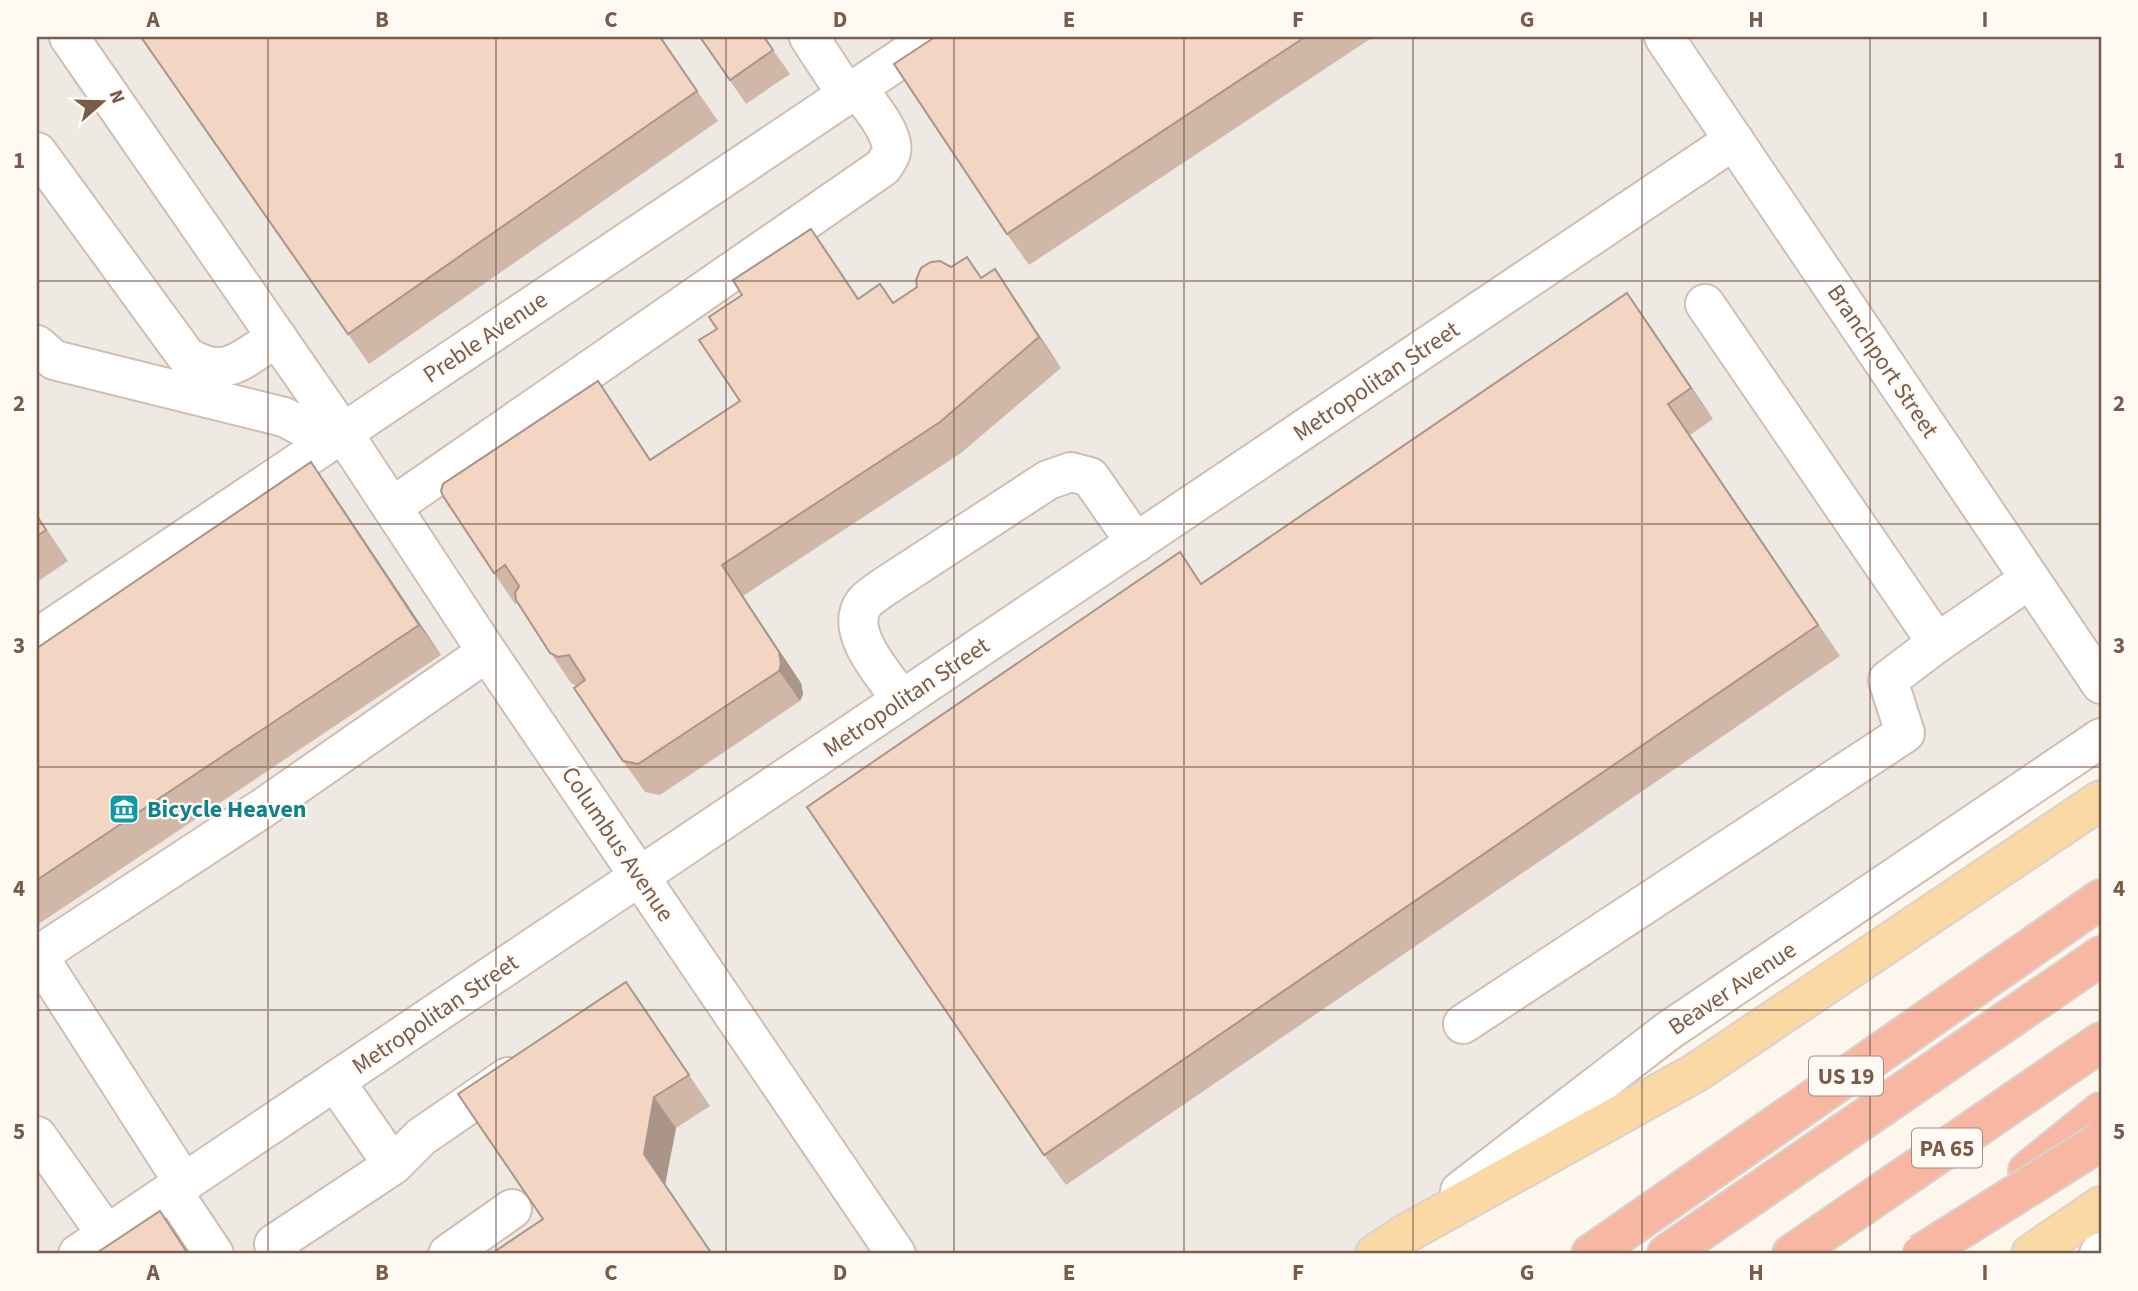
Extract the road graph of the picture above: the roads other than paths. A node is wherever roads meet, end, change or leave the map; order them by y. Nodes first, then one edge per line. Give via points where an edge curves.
1 (69, 37) edge
2 (809, 37) edge
3 (933, 37) edge
4 (1664, 37) edge
5 (852, 91) junction
6 (1734, 140) junction
7 (37, 152) edge
8 (1705, 304) dead end
9 (277, 338) junction
10 (37, 345) edge
11 (333, 439) junction
12 (392, 507) junction
13 (1136, 542) junction
14 (2030, 579) junction
15 (37, 638) edge
16 (1937, 643) junction
17 (487, 652) junction
18 (2101, 684) edge
19 (902, 700) junction
20 (2101, 738) edge
21 (2101, 800) edge
22 (640, 877) junction
23 (2101, 899) edge
24 (2101, 956) edge
25 (1463, 1024) dead end
26 (2101, 1042) edge
27 (536, 1058) edge
28 (335, 1081) junction
29 (2101, 1112) edge
30 (37, 1136) edge
31 (2101, 1141) edge
32 (393, 1165) junction
33 (178, 1187) junction
34 (2101, 1206) edge
35 (512, 1209) edge
36 (1390, 1244) edge
37 (93, 1245) edge
38 (214, 1254) edge
39 (281, 1254) edge
40 (447, 1254) edge
41 (896, 1254) edge
42 (1591, 1254) edge
43 (1667, 1254) edge
44 (1792, 1254) edge
45 (1921, 1254) edge
46 (1936, 1254) edge
47 (2031, 1254) edge

1 - 9 street, Columbus Avenue
2 - 5 street
3 - 5 street, Preble Avenue
4 - 6 street, Branchport Street
5 - 11 street, Preble Avenue
5 - 12 street via 888,131 892,152 883,167
6 - 13 street, Metropolitan Street
6 - 14 street, Branchport Street
7 - 9 street via 186,356 203,367 226,369
8 - 16 street
9 - 11 street, Columbus Avenue
10 - 11 street via 54,360 284,417
11 - 12 street, Columbus Avenue
11 - 15 street, Preble Avenue
12 - 17 street, Columbus Avenue
13 - 19 street, Metropolitan Street
13 - 19 street via 1090,477 1071,472 1048,480 881,589 864,603 857,624 865,647
14 - 16 street
14 - 18 street, Branchport Street
16 - 25 street via 1888,680 1905,733
17 - 22 street, Columbus Avenue
17 - 33 street via 263,808 46,950 42,962
19 - 22 street, Metropolitan Street
20 - 36 street, Beaver Avenue via 1668,1031
21 - 36 main road via 1695,1073
22 - 28 street, Metropolitan Street
22 - 41 street, Columbus Avenue
23 - 42 highway, US 19
24 - 43 highway, PA 65
26 - 44 highway, PA 65
27 - 32 street via 421,1137
28 - 32 street
28 - 33 street, Metropolitan Street
29 - 46 highway
30 - 37 street
31 - 45 highway, bridge
32 - 39 street via 274,1244
33 - 37 street, Metropolitan Street
33 - 38 street
34 - 47 main road
35 - 40 street

